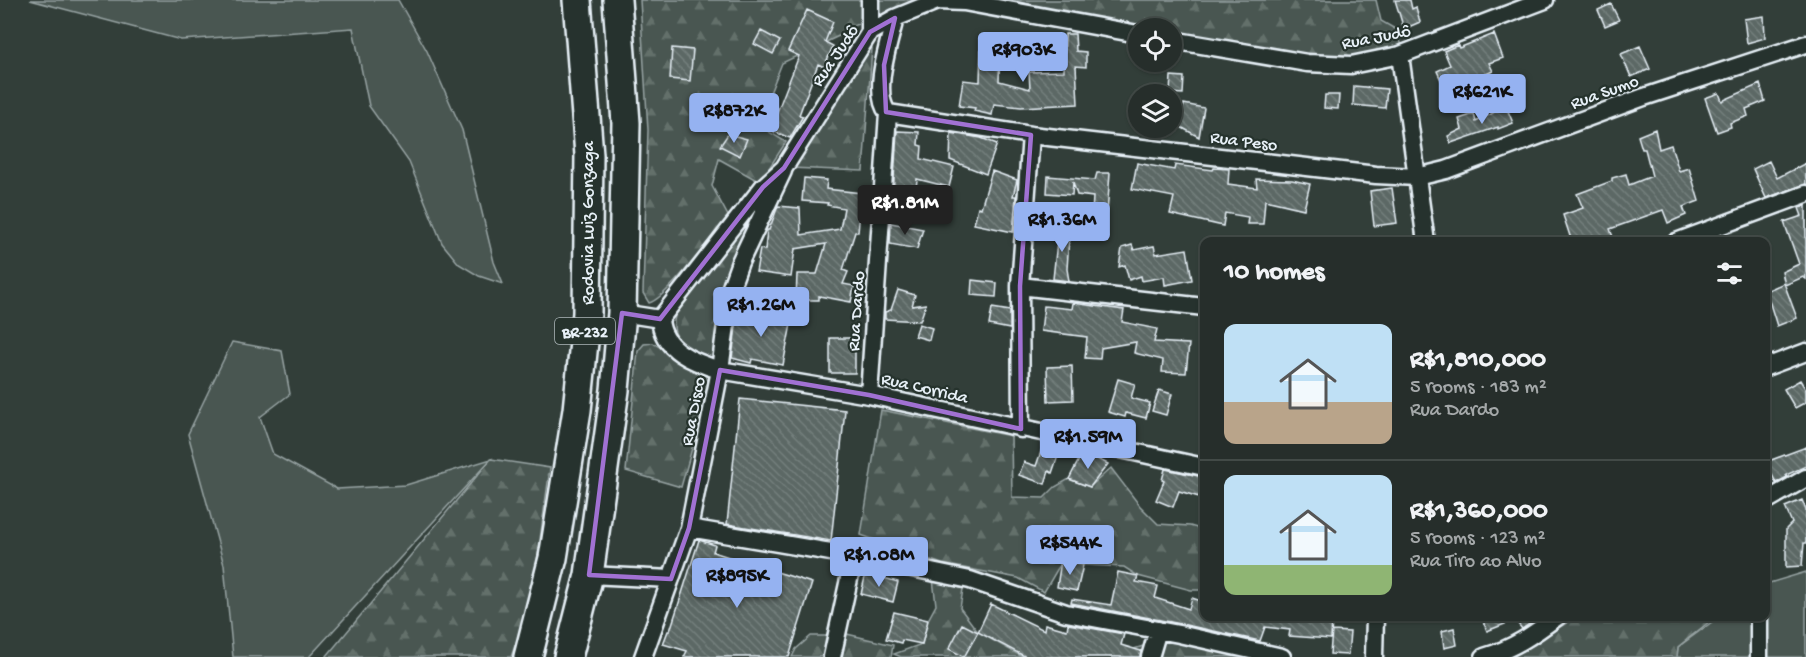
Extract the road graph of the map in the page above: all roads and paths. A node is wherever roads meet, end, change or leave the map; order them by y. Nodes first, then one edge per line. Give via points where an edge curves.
1 (577, 0) edge
2 (616, 0) edge
3 (870, 0) edge
4 (1545, 0) edge
5 (895, 18) junction
6 (870, 32) junction
7 (1128, 32) edge
8 (1182, 42) edge
9 (1806, 44) edge
10 (1400, 55) junction
11 (888, 113) junction
12 (1031, 135) junction
13 (784, 168) junction
14 (1417, 177) junction
15 (1806, 194) edge
16 (1425, 237) edge
17 (1690, 237) edge
18 (1020, 286) junction
19 (1200, 307) edge
20 (622, 313) junction
21 (660, 319) junction
22 (1806, 352) edge
23 (1770, 366) edge
24 (720, 370) junction
25 (869, 394) junction
26 (1021, 429) junction
27 (1200, 466) edge
28 (1806, 478) edge
29 (1770, 499) edge
30 (689, 528) junction
31 (854, 556) junction
32 (589, 575) junction
33 (671, 579) junction
34 (1375, 621) edge
35 (1552, 621) edge
36 (1758, 621) edge
37 (1158, 630) junction
38 (1516, 651) edge
39 (528, 657) edge
40 (568, 657) edge
41 (643, 657) edge
42 (832, 657) edge
43 (1150, 657) edge
44 (1282, 657) edge
45 (1374, 657) edge
46 (1484, 657) edge
47 (1759, 657) edge

1 - 39 highway, Rodovia Luiz Gonzaga / BR-232 via 589,155 587,313 577,410 553,558
2 - 20 highway, Rodovia Luiz Gonzaga / BR-232 via 626,123
3 - 6 street
4 - 10 street, Rua Judô
5 - 6 street, Rua Judô
5 - 7 street, Rua Judô via 937,1 964,2
5 - 11 street, Rua Dardo via 881,92
6 - 13 street, Rua Judô
8 - 10 street, Rua Judô via 1307,63 1351,64
9 - 14 street, Rua Sumo
10 - 14 street
11 - 12 street, Rua Peso
11 - 25 street, Rua Dardo
12 - 14 street, Rua Peso
12 - 18 street
13 - 21 street, Rua Judô via 763,187
13 - 24 street, Rua Disco via 731,287
14 - 16 street
15 - 17 street
18 - 19 street
18 - 26 street
20 - 21 street
20 - 32 highway, Rodovia Luiz Gonzaga / BR-232 via 614,401
21 - 24 street, Rua Corrida via 664,337 680,353
22 - 23 street
24 - 25 street, Rua Corrida
24 - 30 street, Rua Disco
25 - 26 street, Rua Corrida
26 - 27 street, Rua Corrida
28 - 29 street
30 - 31 street
30 - 33 street, Rua Disco
31 - 37 street via 970,580 1066,613
31 - 42 street
32 - 33 street
32 - 40 highway, Rodovia Luiz Gonzaga / BR-232
33 - 41 street, Rua Disco
34 - 45 street
35 - 38 street
36 - 47 street
37 - 43 street
37 - 44 street
38 - 46 street

